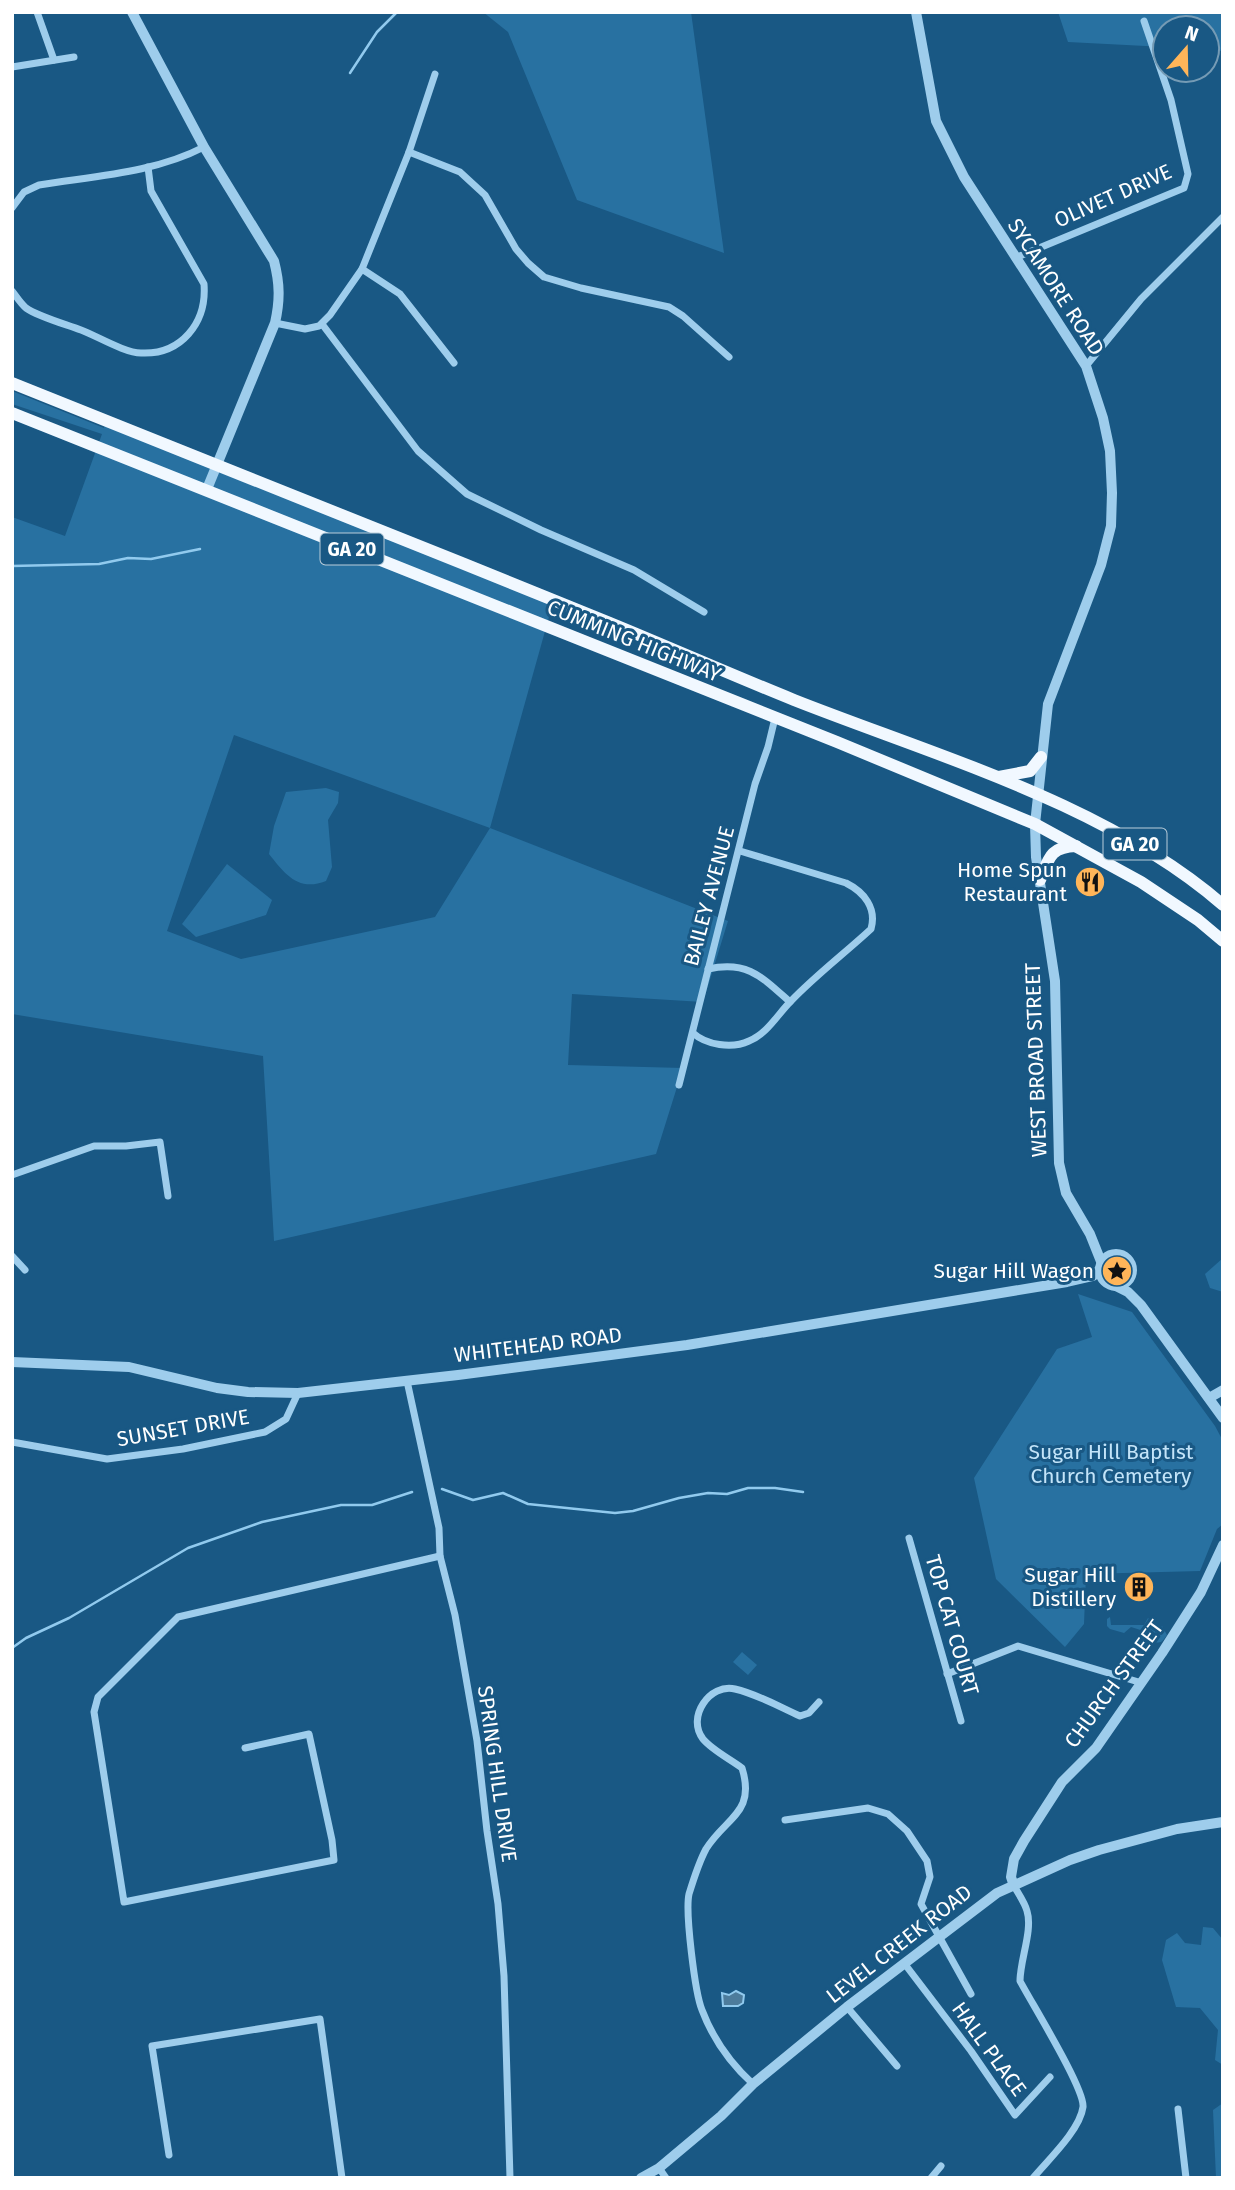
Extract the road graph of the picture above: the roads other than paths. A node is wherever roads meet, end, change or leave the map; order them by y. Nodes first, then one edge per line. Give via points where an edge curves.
1 (37, 12) edge
2 (132, 12) edge
3 (916, 12) edge
4 (1144, 21) dead end
5 (74, 57) dead end
6 (54, 60) junction
7 (12, 67) edge
8 (435, 74) dead end
9 (204, 147) junction
10 (409, 152) junction
11 (148, 167) junction
12 (12, 208) edge
13 (1223, 217) edge
14 (1015, 258) junction
15 (362, 268) junction
16 (12, 291) edge
17 (275, 323) junction
18 (322, 324) junction
19 (729, 357) dead end
20 (454, 363) dead end
21 (1086, 366) junction
22 (12, 383) edge
23 (12, 413) edge
24 (216, 465) junction
25 (207, 489) junction
26 (704, 612) dead end
27 (775, 718) junction
28 (1041, 757) junction
29 (993, 777) junction
30 (1039, 794) junction
31 (1035, 824) junction
32 (1076, 846) junction
33 (740, 851) junction
34 (1040, 880) junction
35 (1223, 905) edge
36 (1223, 941) edge
37 (708, 969) junction
38 (790, 1002) junction
39 (693, 1033) junction
40 (679, 1085) dead end
41 (12, 1175) edge
42 (168, 1196) dead end
43 (1090, 1234) junction
44 (1118, 1255) junction
45 (12, 1256) edge
46 (1101, 1266) junction
47 (25, 1269) dead end
48 (1132, 1274) junction
49 (1067, 1282) junction
50 (1111, 1284) junction
51 (1141, 1305) junction
52 (12, 1362) edge
53 (408, 1381) junction
54 (1223, 1390) edge
55 (299, 1392) junction
56 (1209, 1398) junction
57 (1223, 1418) edge
58 (12, 1442) edge
59 (909, 1538) dead end
60 (1223, 1545) edge
61 (441, 1558) junction
62 (947, 1674) junction
63 (1142, 1683) junction
64 (819, 1702) dead end
65 (961, 1721) dead end
66 (246, 1748) dead end
67 (785, 1820) dead end
68 (1223, 1822) edge
69 (1012, 1881) junction
70 (938, 1936) junction
71 (904, 1963) junction
72 (971, 1994) dead end
73 (847, 2007) junction
74 (897, 2066) dead end
75 (1050, 2077) dead end
76 (753, 2084) junction
77 (1178, 2109) dead end
78 (169, 2155) dead end
79 (941, 2166) dead end
80 (659, 2168) junction
81 (342, 2178) edge
82 (510, 2178) edge
83 (641, 2178) edge
84 (666, 2178) edge
85 (931, 2178) edge
86 (1033, 2178) edge
87 (1186, 2178) edge

1 - 6 street
2 - 9 street
3 - 14 street, SYCAMORE ROAD via 936,121 964,177
4 - 14 street, OLIVET DRIVE via 1171,100 1188,174 1184,187
5 - 6 street
6 - 7 street
8 - 10 street
9 - 11 street via 180,160
9 - 17 street via 274,261 280,289
10 - 15 street
10 - 19 street via 460,172 485,195 516,249 544,276 669,307
11 - 12 street via 39,186 24,192
11 - 16 street via 151,191 204,284 202,312 192,332 164,352 139,354 26,307
13 - 21 street via 1141,299
14 - 21 street, SYCAMORE ROAD
15 - 18 street
15 - 20 street via 400,294
17 - 18 street via 305,329
17 - 24 street
18 - 26 street via 418,451 467,494 634,570
21 - 28 street, SYCAMORE ROAD via 1110,451 1111,526 1098,575 1048,704
22 - 24 highway, CUMMING HIGHWAY / GA 20
23 - 25 highway, CUMMING HIGHWAY / GA 20
24 - 25 street
24 - 29 highway, CUMMING HIGHWAY / GA 20
25 - 27 highway, CUMMING HIGHWAY / GA 20
27 - 31 highway, CUMMING HIGHWAY / GA 20
27 - 33 street, BAILEY AVENUE
28 - 29 highway via 1030,771
28 - 30 street, SYCAMORE ROAD
29 - 30 highway, CUMMING HIGHWAY / GA 20
30 - 31 street, WEST BROAD STREET
30 - 35 highway, CUMMING HIGHWAY / GA 20 via 1160,859
31 - 32 highway, CUMMING HIGHWAY / GA 20
31 - 34 street, WEST BROAD STREET
32 - 34 highway via 1055,850
32 - 36 highway, CUMMING HIGHWAY / GA 20 via 1141,881
33 - 37 street, BAILEY AVENUE
33 - 38 street via 846,883 861,891 874,919 872,929
34 - 43 street, WEST BROAD STREET via 1055,981 1059,1163 1066,1193
37 - 38 street via 728,964 759,975
37 - 39 street, BAILEY AVENUE
38 - 39 street via 773,1024 750,1041 723,1045 700,1040
39 - 40 street, BAILEY AVENUE
41 - 42 street via 94,1146 160,1142
43 - 44 street, WEST BROAD STREET
43 - 46 street, WEST BROAD STREET
44 - 46 street
44 - 48 street via 1128,1259
45 - 47 street
46 - 49 street, WHITEHEAD ROAD via 1093,1276
46 - 50 street
48 - 50 street via 1126,1283
48 - 51 street
49 - 50 street, WHITEHEAD ROAD
49 - 53 street, WHITEHEAD ROAD via 687,1345
50 - 51 street
51 - 56 street
52 - 55 street, WHITEHEAD ROAD via 129,1367 217,1388
53 - 55 street, WHITEHEAD ROAD
53 - 61 street, SPRING HILL DRIVE via 439,1528
54 - 56 street
55 - 58 street, SUNSET DRIVE via 286,1419 265,1432 183,1449 107,1459
56 - 57 street
59 - 62 street, TOP CAT COURT
60 - 63 street, CHURCH STREET via 1201,1592
61 - 66 street via 177,1617 98,1697 94,1712 124,1902 334,1860 309,1734
61 - 82 street, SPRING HILL DRIVE via 477,1741 498,1904
62 - 63 street via 1018,1646
62 - 65 street, TOP CAT COURT
63 - 69 street, CHURCH STREET via 1096,1748 1062,1782 1014,1859
64 - 76 street via 800,1716 735,1689 721,1688 698,1713 703,1739 742,1768 747,1790 741,1806 706,1849 688,1896 691,1950 701,2008 716,2041
67 - 70 street via 868,1808 898,1821 927,1861 930,1877 921,1904
68 - 69 street, LEVEL CREEK ROAD via 1128,1842
69 - 70 street, LEVEL CREEK ROAD
69 - 86 street via 1027,1911 1020,1981 1084,2105 1077,2124
70 - 71 street, LEVEL CREEK ROAD
70 - 72 street
71 - 73 street, LEVEL CREEK ROAD
71 - 75 street, HALL PLACE via 1016,2115
73 - 74 street
73 - 76 street, LEVEL CREEK ROAD
76 - 80 street, LEVEL CREEK ROAD
77 - 87 street
78 - 81 street via 152,2046 320,2019
79 - 85 street
80 - 83 street, LEVEL CREEK ROAD
80 - 84 street

